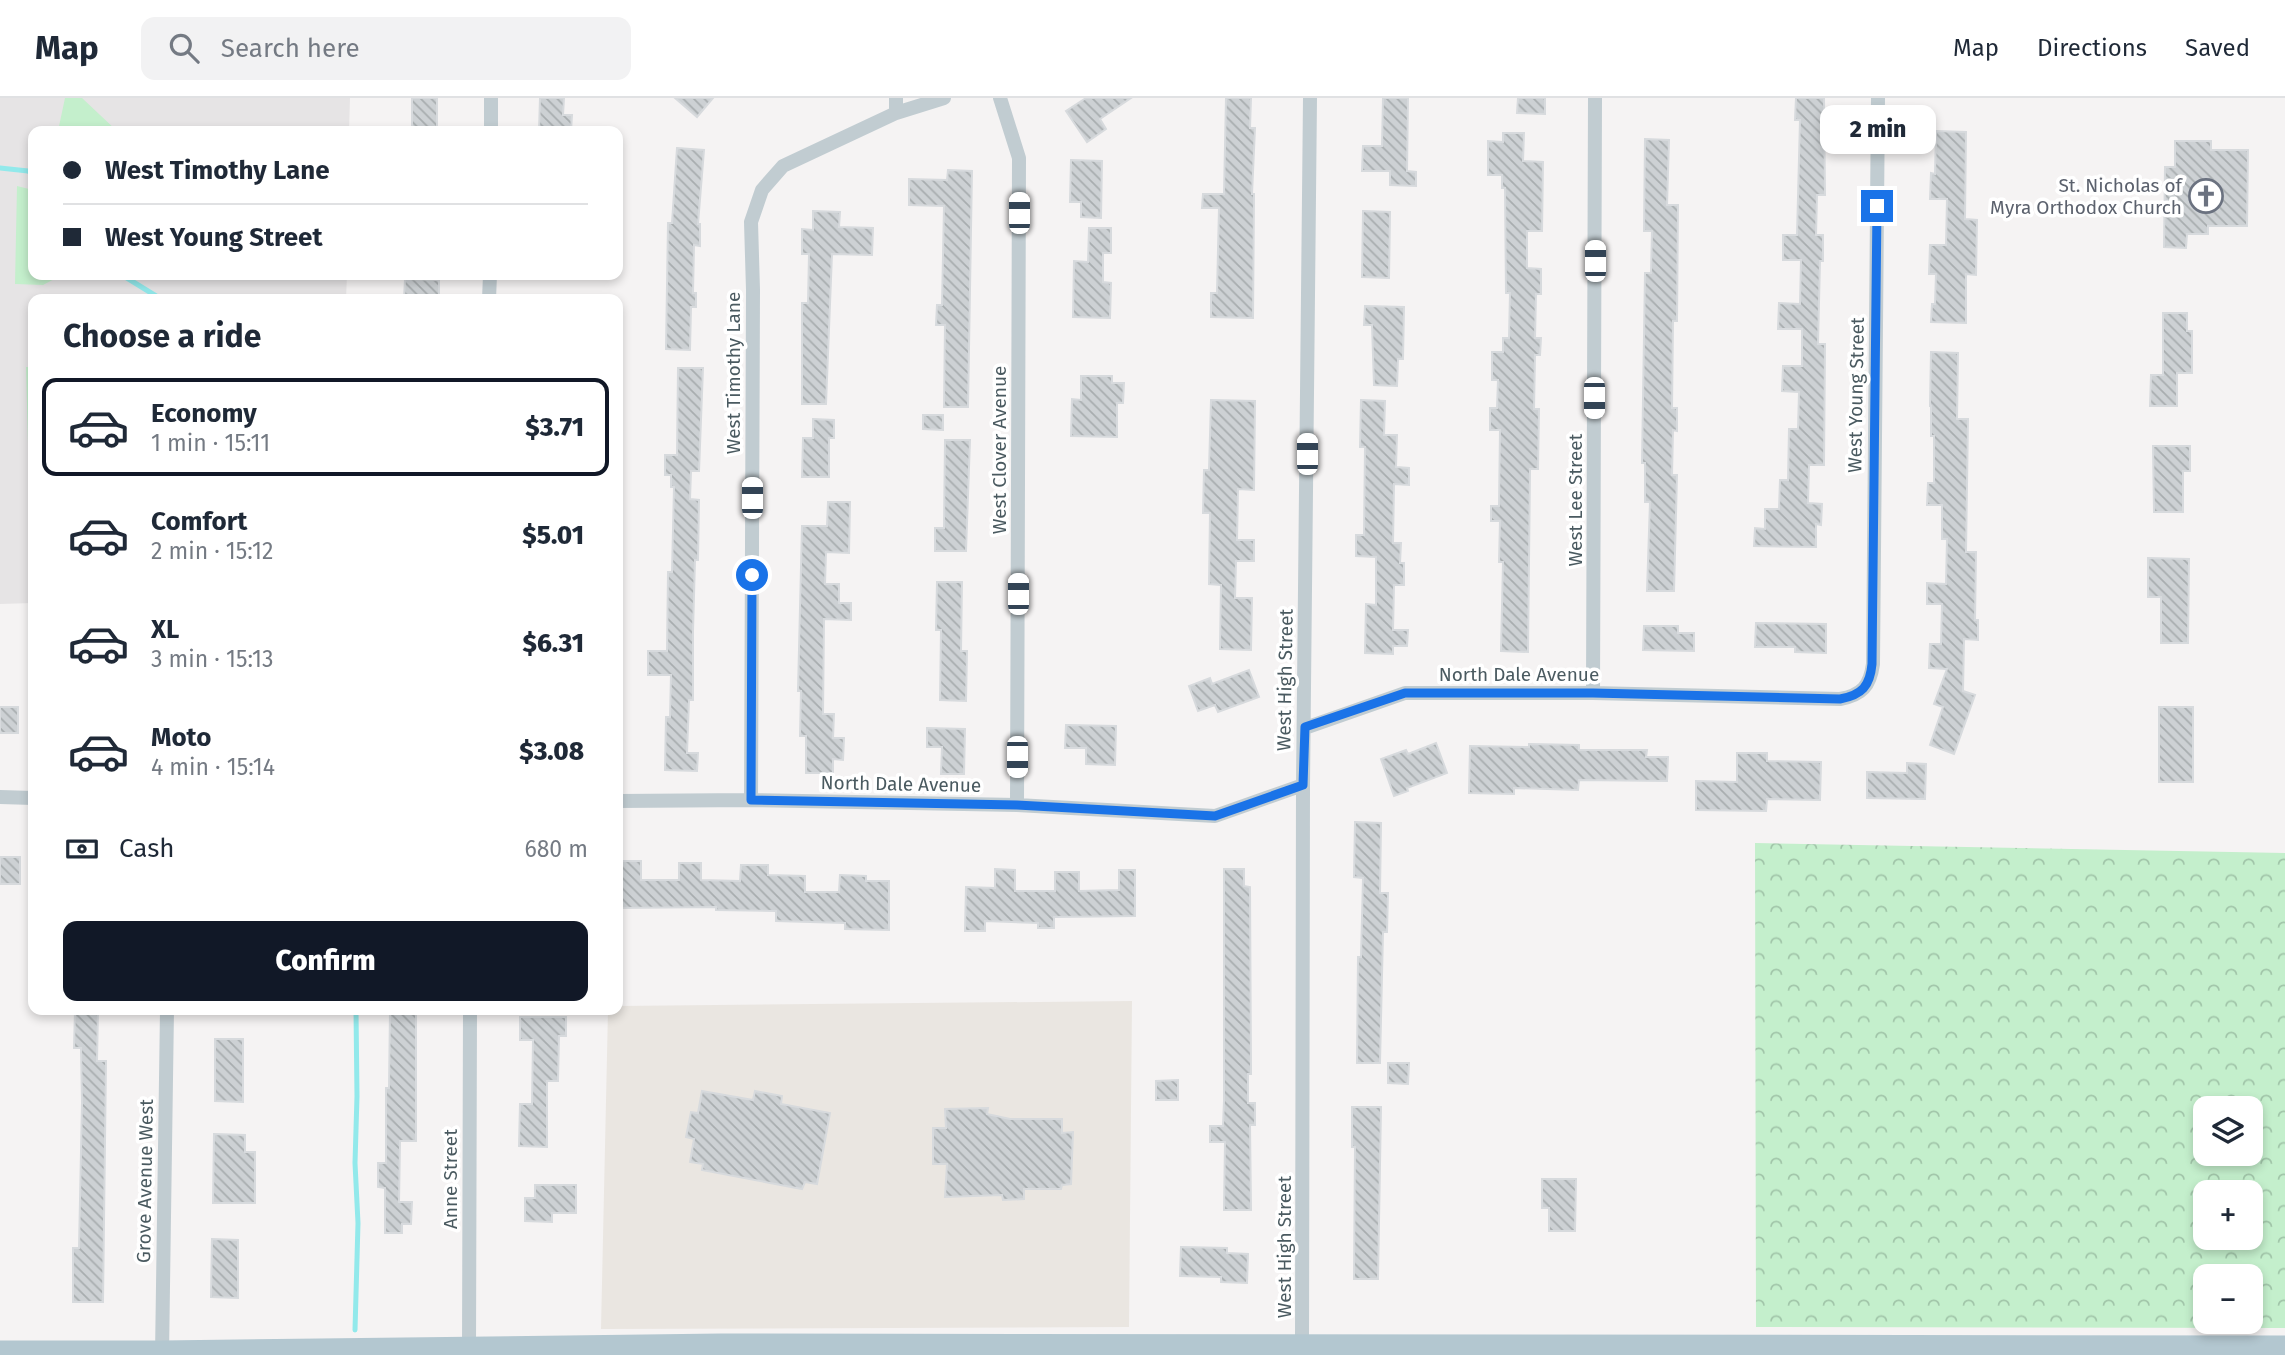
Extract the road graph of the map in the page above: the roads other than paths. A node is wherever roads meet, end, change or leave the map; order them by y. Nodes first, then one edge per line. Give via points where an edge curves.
1 (491, 98) edge
2 (896, 98) edge
3 (944, 98) edge
4 (1000, 98) edge
5 (1310, 98) edge
6 (1595, 98) edge
7 (1878, 98) edge
8 (896, 113) junction
9 (491, 126) edge
10 (1864, 690) joint
11 (1593, 693) junction
12 (1305, 727) junction
13 (1303, 785) junction
14 (0, 797) edge
15 (28, 798) edge
16 (751, 800) junction
17 (623, 801) edge
18 (1017, 805) junction
19 (167, 1015) edge
20 (470, 1015) edge
21 (1302, 1346) junction
22 (469, 1348) junction
23 (2285, 1348) edge
24 (0, 1352) edge
25 (162, 1354) edge

1 - 9 street
2 - 8 street
3 - 8 street, West Timothy Lane
4 - 18 street, West Clover Avenue via 1019,158
5 - 12 street, West High Street
6 - 11 street, West Lee Street
7 - 10 street, West Young Street via 1872,664
8 - 16 street, West Timothy Lane via 783,166 762,190 751,222
10 - 11 street, North Dale Avenue via 1840,699
11 - 12 street, North Dale Avenue via 1405,693
12 - 13 street, West High Street
13 - 18 street, North Dale Avenue via 1215,816
13 - 21 street, West High Street
14 - 15 street
16 - 17 street, North Dale Avenue
16 - 18 street, North Dale Avenue
19 - 25 street, Grove Avenue West
20 - 22 street, Anne Street
21 - 22 main road
21 - 23 main road
22 - 25 main road
24 - 25 main road

